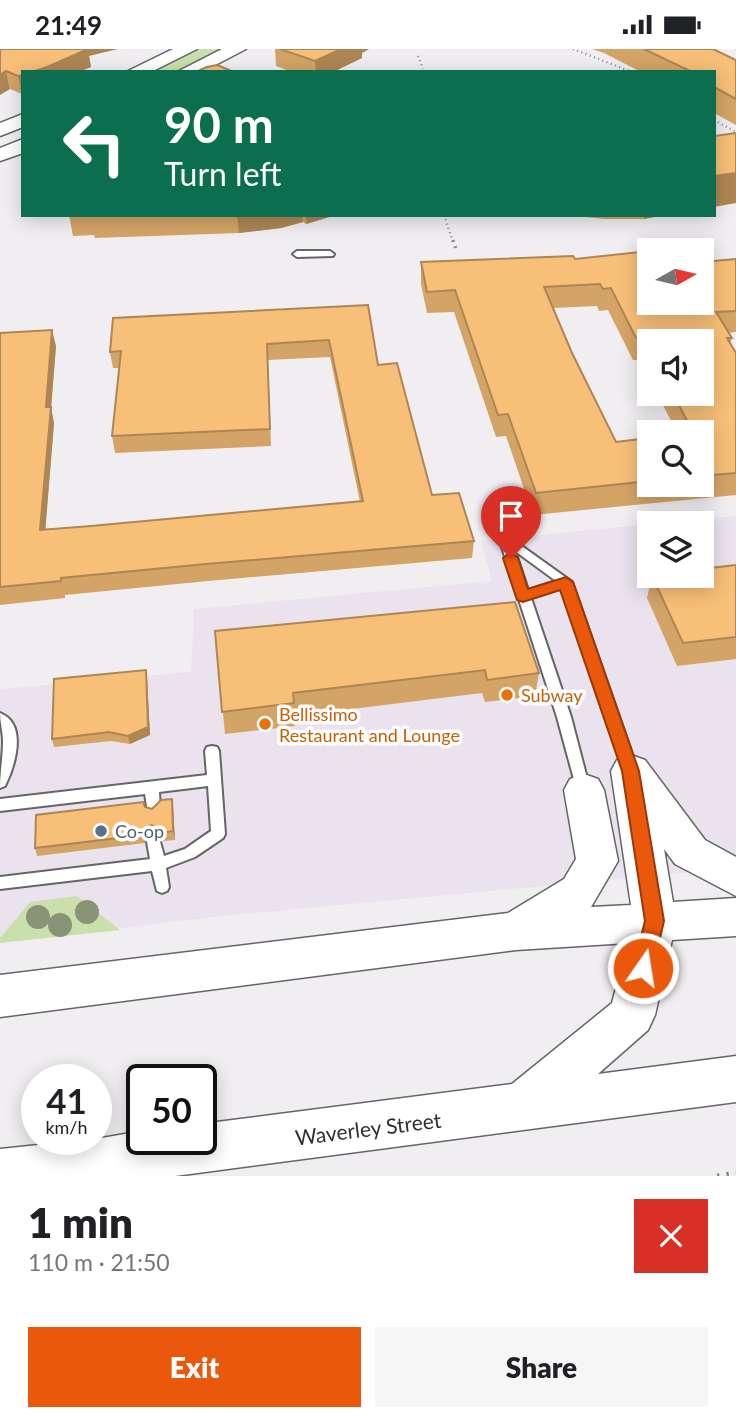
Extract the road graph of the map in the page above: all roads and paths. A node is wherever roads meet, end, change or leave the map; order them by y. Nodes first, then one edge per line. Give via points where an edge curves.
1 (188, 49) edge
2 (237, 49) edge
3 (573, 49) edge
4 (418, 56) dead end
5 (624, 61) dead end
6 (614, 65) junction
7 (635, 65) dead end
8 (423, 69) edge
9 (140, 70) edge
10 (190, 70) edge
11 (627, 70) edge
12 (633, 70) edge
13 (21, 121) edge
14 (716, 121) edge
15 (0, 130) edge
16 (736, 132) edge
17 (21, 146) edge
18 (0, 155) edge
19 (445, 217) edge
20 (456, 249) dead end
21 (297, 254) dead end
22 (330, 254) dead end
23 (566, 582) junction
24 (523, 596) junction
25 (0, 718) edge
26 (212, 751) dead end
27 (631, 771) junction
28 (214, 780) junction
29 (0, 782) edge
30 (152, 787) junction
31 (584, 790) joint
32 (0, 805) edge
33 (153, 809) edge
34 (154, 842) dead end
35 (160, 864) junction
36 (736, 878) edge
37 (0, 883) edge
38 (162, 887) dead end
39 (736, 917) edge
40 (654, 921) junction
41 (516, 931) junction
42 (0, 996) edge
43 (736, 1079) edge
44 (520, 1109) junction
45 (736, 1173) edge
46 (0, 1174) edge
47 (717, 1176) edge

1 - 9 street
2 - 10 street
3 - 6 path
4 - 8 path
5 - 6 path
6 - 11 path
7 - 12 path
13 - 15 street
14 - 16 path
17 - 18 street
19 - 20 path
21 - 22 lane
23 - 24 lane
23 - 24 lane via 505,538
23 - 27 lane
24 - 31 lane
25 - 29 lane via 9,729 9,752
26 - 28 lane
27 - 36 main road via 690,852
27 - 40 main road
28 - 30 lane
28 - 35 lane via 218,834 190,853
30 - 32 lane
30 - 33 lane
31 - 41 main road via 597,861 579,892
34 - 35 lane
35 - 37 lane
35 - 38 lane
39 - 40 main road
40 - 41 main road
40 - 44 main road via 632,1015
41 - 42 main road
43 - 44 main road, Waverley Street
44 - 46 main road, Waverley Street
45 - 47 path

